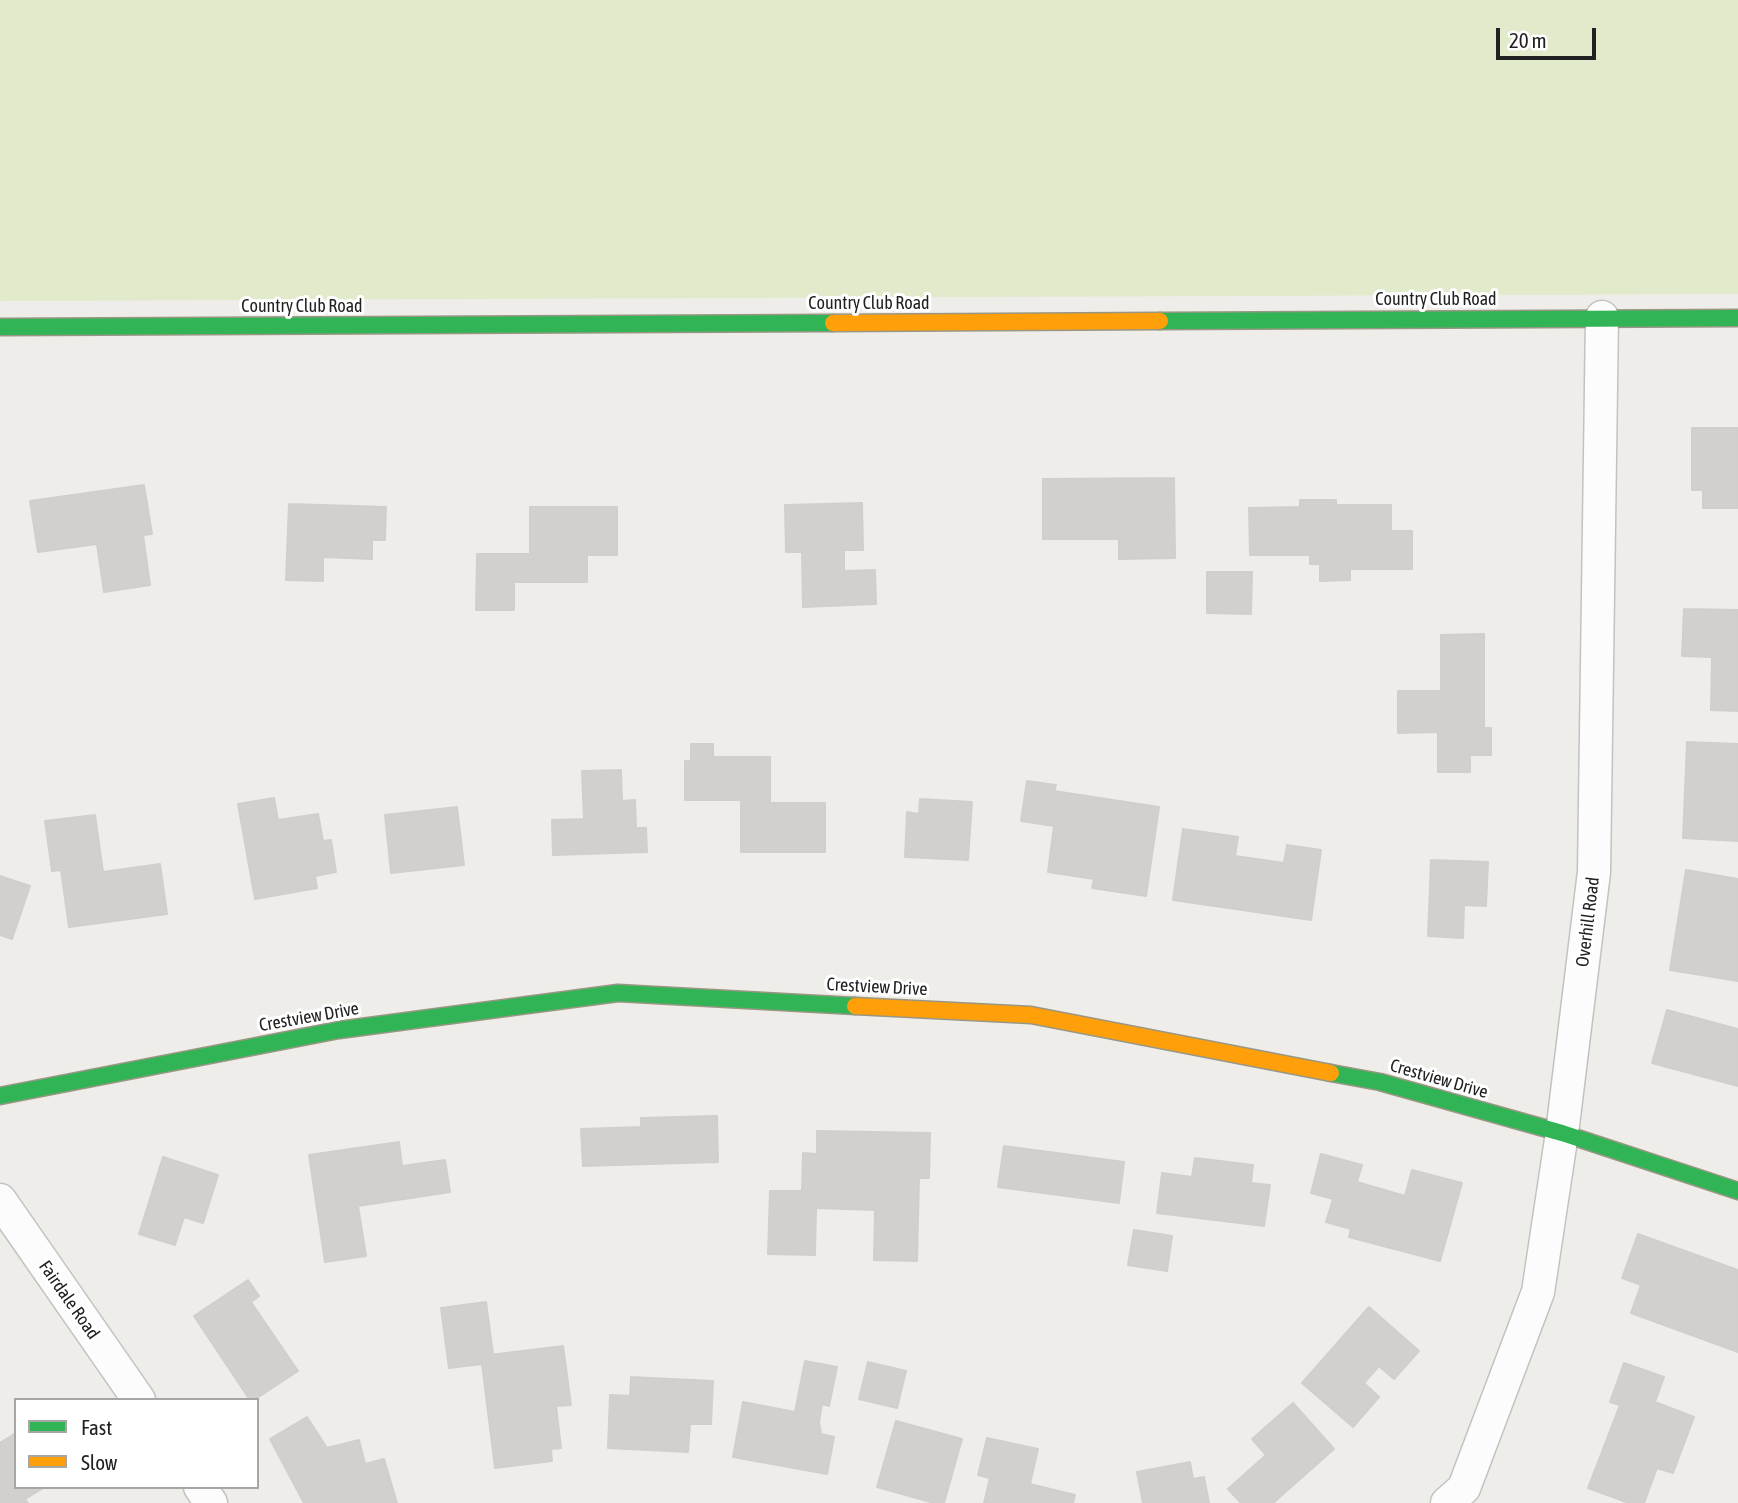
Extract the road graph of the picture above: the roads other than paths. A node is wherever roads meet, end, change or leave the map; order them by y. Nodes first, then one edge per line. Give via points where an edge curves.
1 (1602, 317) junction
2 (1738, 318) edge
3 (0, 327) edge
4 (0, 1096) edge
5 (1562, 1133) junction
6 (1738, 1191) edge
7 (0, 1200) edge
8 (138, 1398) edge
9 (1447, 1503) edge

1 - 2 street, Country Club Road
1 - 3 street, Country Club Road
1 - 5 street, Overhill Road via 1594,872
4 - 5 street, Crestview Drive via 339,1030 618,993 1031,1015 1380,1082
5 - 6 street, Crestview Drive
5 - 9 street, Overhill Road via 1538,1292 1464,1488
7 - 8 street, Fairdale Road

